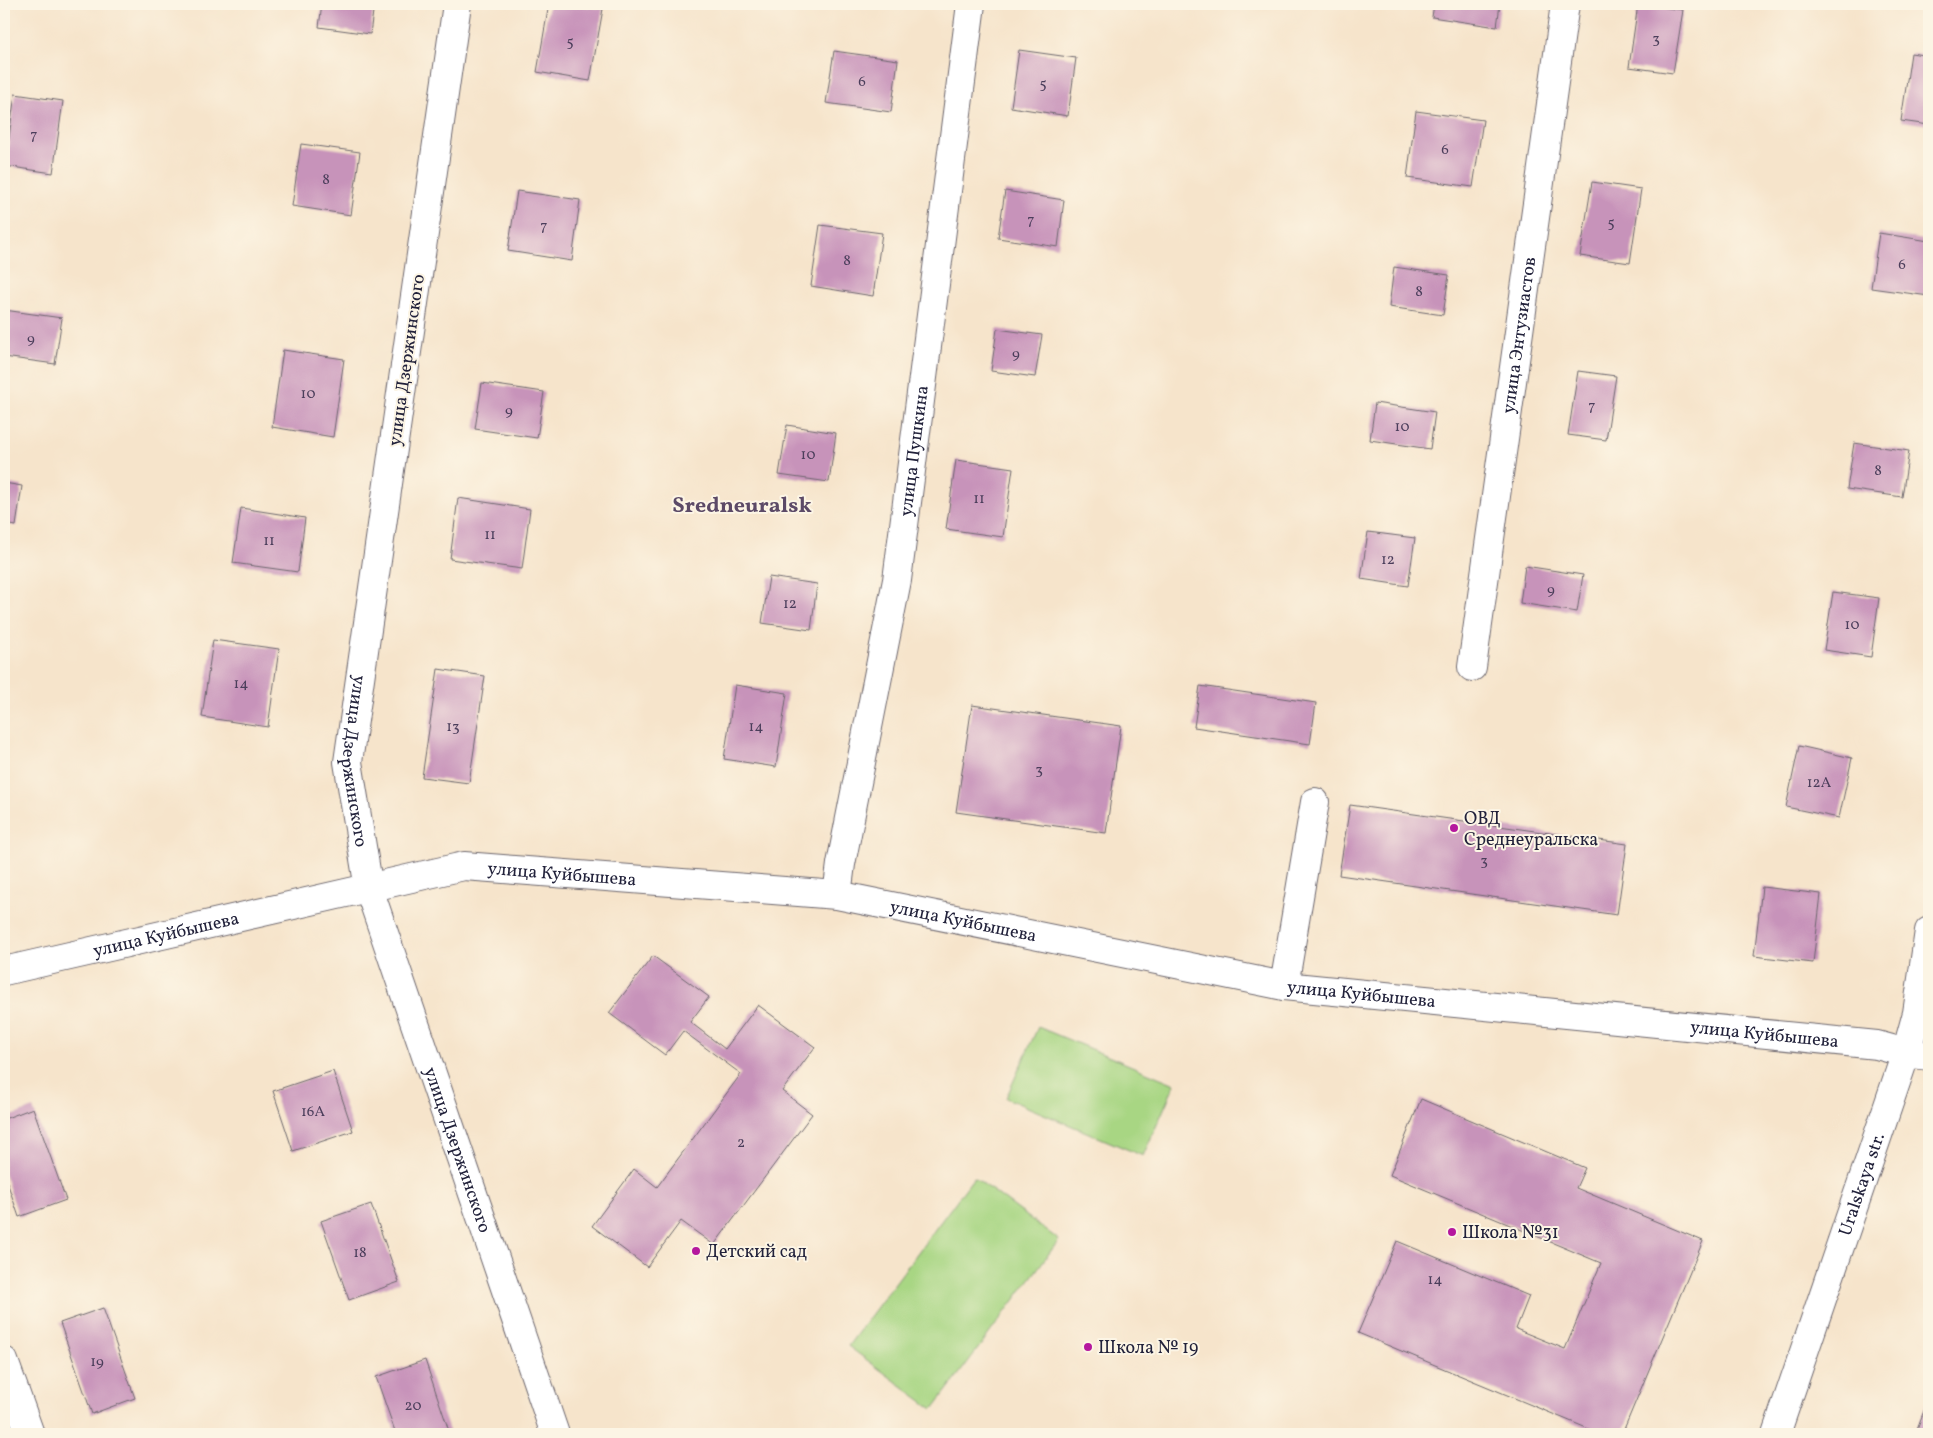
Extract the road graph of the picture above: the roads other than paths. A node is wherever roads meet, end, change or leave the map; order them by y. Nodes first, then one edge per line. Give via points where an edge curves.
1 (456, 4) edge
2 (970, 4) edge
3 (1565, 4) edge
4 (1472, 667) dead end
5 (1315, 802) dead end
6 (369, 889) junction
7 (837, 895) junction
8 (1929, 931) edge
9 (4, 971) edge
10 (1284, 986) junction
11 (1918, 1054) edge
12 (4, 1361) edge
13 (30, 1434) edge
14 (555, 1434) edge
15 (1776, 1434) edge

1 - 6 street, улица Дзержинского via 348,762
2 - 7 street, улица Пушкина via 897,580 840,864
3 - 4 street, улица Энтузиастов
5 - 10 street
6 - 7 street, улица Куйбышева via 464,866
6 - 9 street, улица Куйбышева
6 - 14 street, улица Дзержинского
7 - 10 street, улица Куйбышева
8 - 11 street, Uralskaya str. via 1917,1014
10 - 11 street, улица Куйбышева via 1877,1045
11 - 15 street, Uralskaya str.
12 - 13 street

